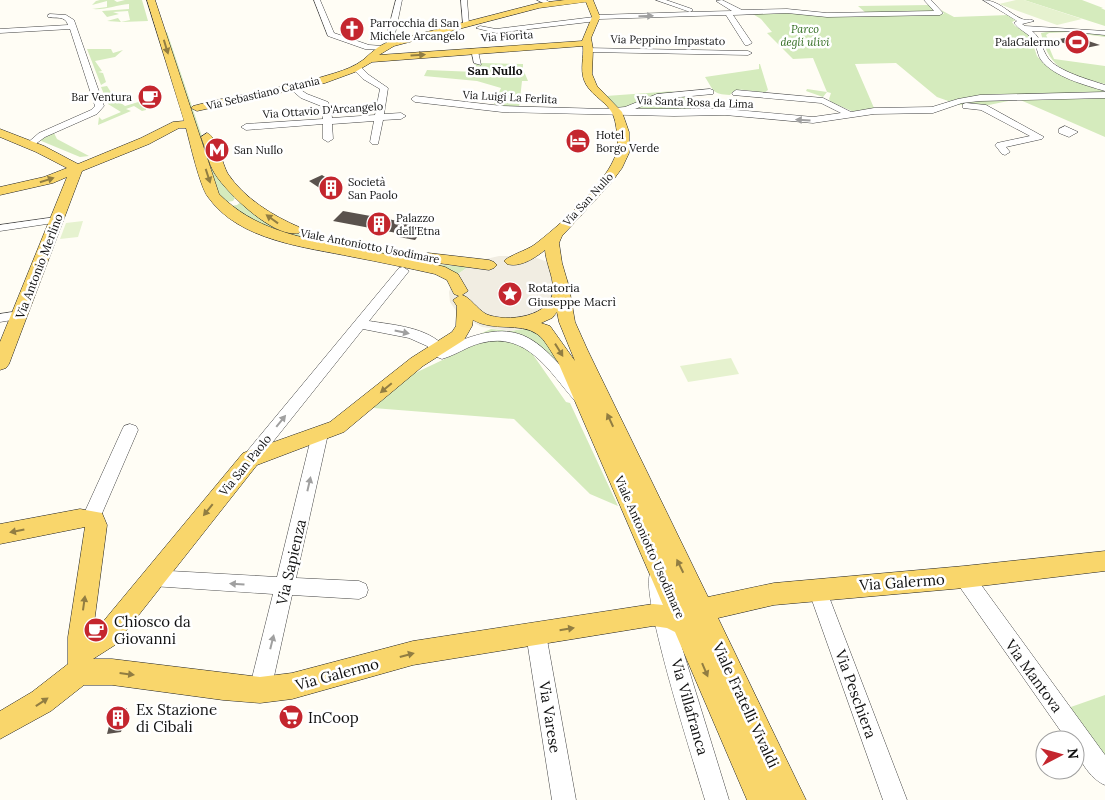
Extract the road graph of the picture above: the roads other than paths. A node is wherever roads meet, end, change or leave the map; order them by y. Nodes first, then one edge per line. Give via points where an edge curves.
1 (151, 0) edge
2 (160, 0) edge
3 (316, 0) edge
4 (399, 0) edge
5 (464, 0) edge
6 (540, 0) edge
7 (583, 0) edge
8 (589, 0) edge
9 (659, 0) edge
10 (926, 0) edge
11 (986, 0) edge
12 (719, 1) edge
13 (550, 4) junction
14 (684, 11) junction
15 (741, 13) junction
16 (728, 14) junction
17 (1012, 14) junction
18 (50, 16) dead end
19 (597, 18) junction
20 (467, 23) junction
21 (1022, 24) junction
22 (72, 28) junction
23 (480, 28) dead end
24 (1040, 29) junction
25 (0, 32) edge
26 (1105, 32) edge
27 (748, 43) dead end
28 (391, 44) junction
29 (587, 46) junction
30 (380, 48) junction
31 (474, 51) junction
32 (748, 52) dead end
33 (370, 58) junction
34 (478, 63) dead end
35 (355, 73) junction
36 (186, 75) dead end
37 (292, 87) junction
38 (1105, 87) edge
39 (710, 92) dead end
40 (736, 93) dead end
41 (192, 94) dead end
42 (1105, 95) edge
43 (415, 99) dead end
44 (523, 105) dead end
45 (603, 106) junction
46 (954, 106) junction
47 (616, 111) junction
48 (851, 115) junction
49 (192, 116) junction
50 (401, 116) dead end
51 (379, 117) junction
52 (326, 121) junction
53 (66, 124) junction
54 (172, 126) joint
55 (246, 127) dead end
56 (6, 136) edge
57 (623, 138) junction
58 (328, 139) dead end
59 (375, 142) dead end
60 (30, 145) junction
61 (119, 151) junction
62 (1005, 152) dead end
63 (61, 159) junction
64 (77, 168) junction
65 (0, 191) edge
66 (239, 193) junction
67 (221, 204) junction
68 (56, 220) junction
69 (0, 228) edge
70 (555, 235) junction
71 (512, 261) junction
72 (489, 265) junction
73 (403, 271) dead end
74 (560, 287) junction
75 (463, 299) junction
76 (19, 315) junction
77 (0, 318) edge
78 (516, 323) junction
79 (361, 324) junction
80 (441, 351) junction
81 (0, 364) edge
82 (585, 402) junction
83 (130, 430) dead end
84 (320, 434) junction
85 (250, 459) junction
86 (91, 518) junction
87 (0, 534) edge
88 (1105, 561) edge
89 (964, 577) junction
90 (152, 578) junction
91 (285, 587) junction
92 (817, 589) junction
93 (359, 590) dead end
94 (683, 617) junction
95 (536, 634) junction
96 (80, 661) junction
97 (260, 690) junction
98 (0, 725) edge
99 (1105, 774) edge
100 (564, 800) edge
101 (717, 800) edge
102 (762, 800) edge
103 (791, 800) edge
104 (895, 800) edge

1 -> 49 main road
2 - 36 main road
3 - 30 street via 331,34
4 - 28 street
5 - 20 street
6 - 13 street
7 - 13 main road, Via Sebastiano Catania
8 - 19 main road
9 - 14 street
10 - 15 street via 940,12
11 - 17 street
12 - 15 street
13 - 20 main road, Via Sebastiano Catania
14 - 16 street
19 -> 14 street
15 - 16 street
16 - 27 street
17 - 21 street
17 - 24 street
18 - 22 street via 67,17
19 - 23 street via 496,31
19 - 29 main road via 587,34
20 - 28 main road, Via Sebastiano Catania
21 - 24 street
21 - 24 street
22 - 25 street
22 - 53 street via 100,106
24 - 26 street
24 - 38 street via 1043,57 1048,63
28 - 30 main road, Via Sebastiano Catania
29 - 31 main road, Via Fiorita
29 - 32 street, Via Peppino Impastato via 646,52
29 - 45 main road via 587,76
30 - 33 main road, Via Sebastiano Catania
33 -> 31 main road, Via Fiorita
31 - 34 street
33 - 35 main road, Via Sebastiano Catania
35 - 37 main road, Via Sebastiano Catania
35 - 51 street via 384,88
37 - 49 main road, Via Sebastiano Catania via 218,102
37 - 52 street via 304,96 325,104
39 - 47 street via 657,97
40 - 48 street via 827,98
41 - 49 main road
42 - 46 street via 1000,96 967,99
43 - 45 street, Via Luigi La Ferlita via 502,109
44 - 45 street
45 - 47 main road, Via San Nullo
45 - 57 main road
46 - 48 street, Via Santa Rosa da Lima via 927,112 882,110
46 - 62 street via 983,107 1051,134 1000,145
48 -> 47 street, Via Santa Rosa da Lima via 807,120 725,112
47 - 57 main road, Via San Nullo
49 - 54 main road
49 - 66 main road, Viale Antoniotto Usodimare via 220,172
49 -> 67 main road, Viale Antoniotto Usodimare via 214,194
50 - 51 street, Via Ottavio D'Arcangelo
51 - 52 street, Via Ottavio D'Arcangelo
51 - 59 street
52 - 55 street, Via Ottavio D'Arcangelo
52 - 58 street
53 - 56 street via 36,135
53 - 60 street via 42,135
54 - 61 main road
56 - 60 main road
57 - 70 main road, Via San Nullo via 622,155 616,168
60 - 63 main road
61 - 63 main road via 89,159
61 - 64 main road
63 - 64 main road
65 -> 64 main road via 42,182
64 - 68 main road, Via Antonio Merlino
66 - 67 main road via 234,203
72 -> 66 main road, Viale Antoniotto Usodimare via 442,260 298,231 276,223
67 - 75 main road, Viale Antoniotto Usodimare via 241,220 270,233 440,270 453,277
68 - 69 street
68 - 76 main road, Via Antonio Merlino
70 - 71 main road, Via San Nullo via 530,254
70 - 74 main road, Viale Antoniotto Usodimare via 552,242 554,263
71 - 72 main road
71 - 74 main road via 539,266 551,273
72 - 75 main road via 463,283
73 - 79 street, Via San Paolo
74 - 78 main road via 559,300 548,312
94 -> 74 main road, Viale Antoniotto Usodimare via 567,322
75 - 78 main road via 483,319
75 - 80 main road via 465,320 462,331
76 - 77 street
76 - 81 main road, Via Antonio Merlino
78 - 80 main road via 476,332
78 -> 82 main road, Viale Antoniotto Usodimare via 539,326 550,336
79 -> 80 street via 422,337
85 -> 79 street, Via San Paolo
80 - 82 street via 489,336 518,337 536,348
80 -> 84 main road via 405,372 337,427
82 - 94 main road, Viale Antoniotto Usodimare
83 - 86 street
84 - 85 main road
91 -> 84 street, Via Sapienza
85 -> 90 main road, Via San Paolo
86 -> 87 main road
96 -> 86 main road via 80,637 96,525
88 - 89 main road, Via Galermo
89 - 92 main road, Via Galermo
89 - 99 street, Via Mantova
91 -> 90 street
90 - 96 main road, Via San Paolo via 106,637
91 - 93 street
97 -> 91 street, Via Sapienza
92 - 94 main road, Via Galermo via 774,594
92 - 104 street, Via Peschiera
95 -> 94 main road, Via Galermo
94 - 101 street, Via Villafranca
94 -> 102 main road, Viale Fratelli Vivaldi
94 - 103 main road, Viale Fratelli Vivaldi
97 -> 95 main road, Via Galermo via 292,686 413,653
95 - 100 street, Via Varese
96 -> 97 main road, Via Galermo via 112,672
98 -> 96 main road via 52,696

